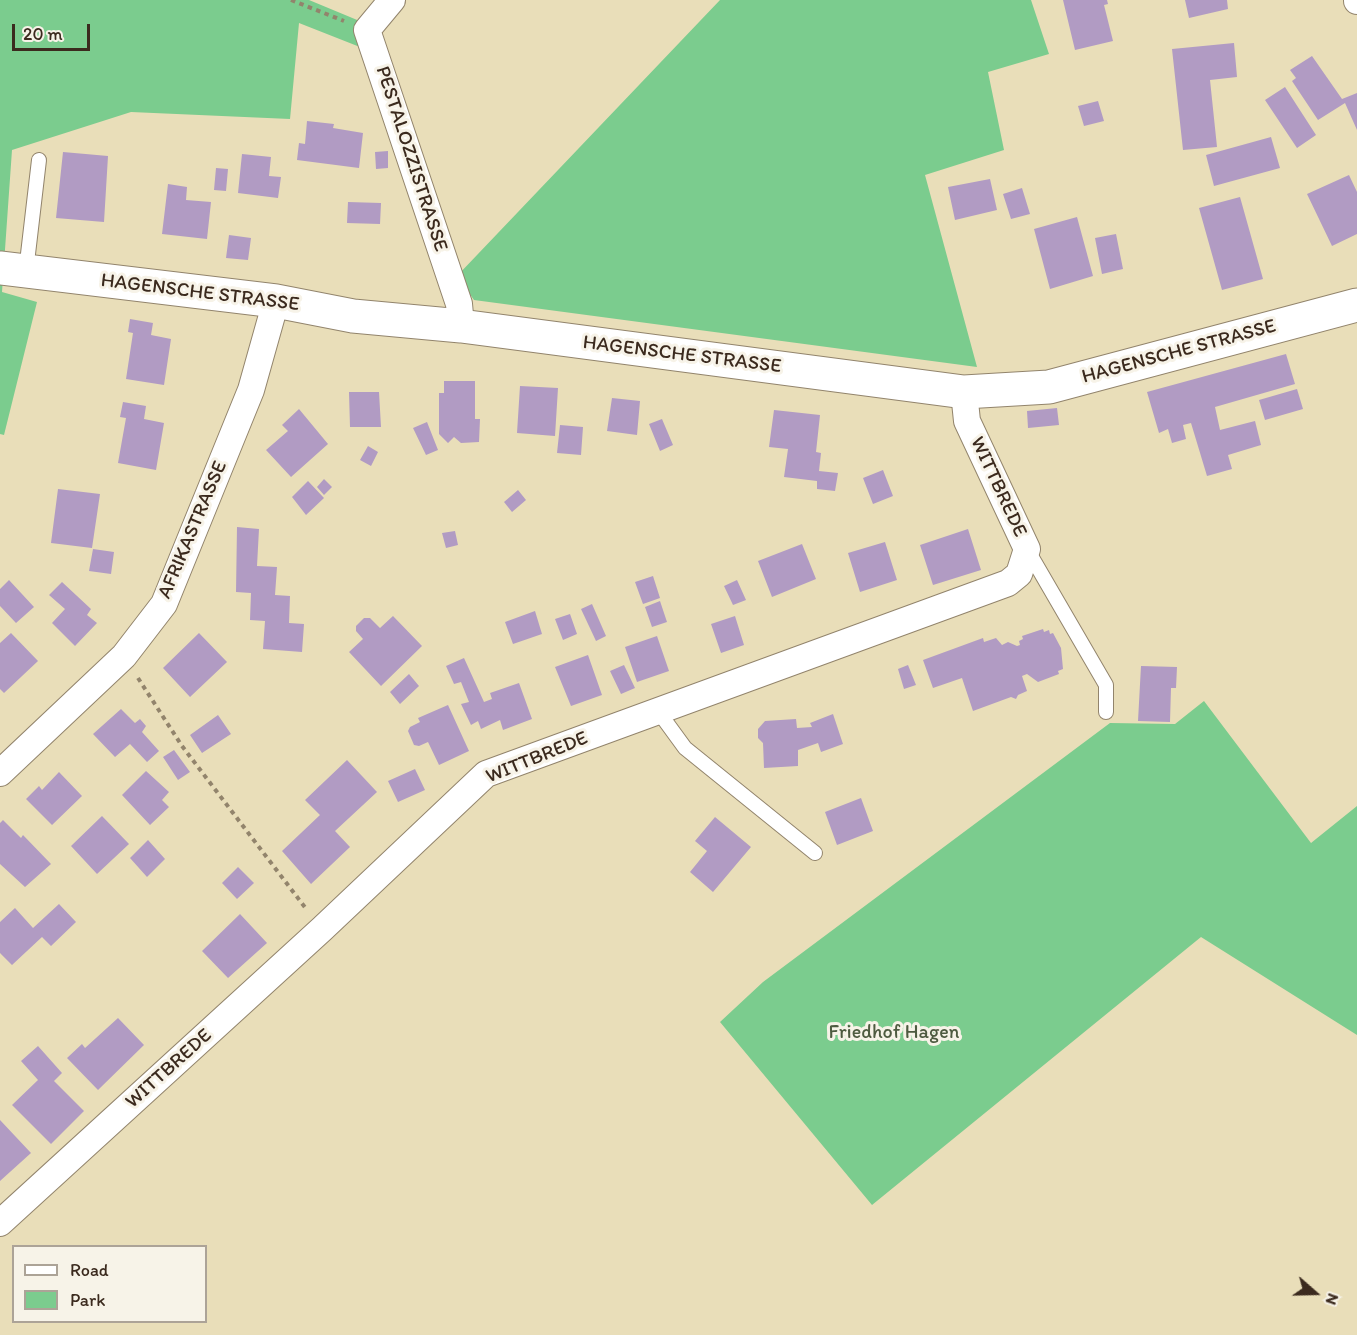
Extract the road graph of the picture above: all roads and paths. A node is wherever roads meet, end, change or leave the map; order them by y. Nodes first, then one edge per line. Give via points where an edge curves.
1 (291, 0) edge
2 (392, 0) edge
3 (368, 30) junction
4 (39, 160) dead end
5 (13, 270) edge
6 (276, 301) junction
7 (1357, 305) edge
8 (462, 326) junction
9 (964, 392) junction
10 (1027, 549) junction
11 (124, 656) junction
12 (658, 711) junction
13 (1106, 712) dead end
14 (0, 773) edge
15 (815, 853) dead end
16 (322, 929) junction
17 (0, 1223) edge

1 - 3 path
2 - 3 street
3 - 8 street, PESTALOZZISTRASSE via 459,304
4 - 5 lane
5 - 6 street, HAGENSCHE STRASSE
6 - 8 street, HAGENSCHE STRASSE via 353,316
6 - 11 street, AFRIKASTRASSE via 251,390 164,604
7 - 9 street, HAGENSCHE STRASSE via 1049,387
8 - 9 street, HAGENSCHE STRASSE
9 - 10 street, WITTBREDE via 967,421
10 - 12 street, WITTBREDE via 1019,574 1008,583
10 - 13 lane via 1106,685
11 - 14 street, AFRIKASTRASSE
11 - 16 path via 182,746
12 - 15 lane via 685,748
12 - 16 street, WITTBREDE via 486,774
16 - 17 street, WITTBREDE

